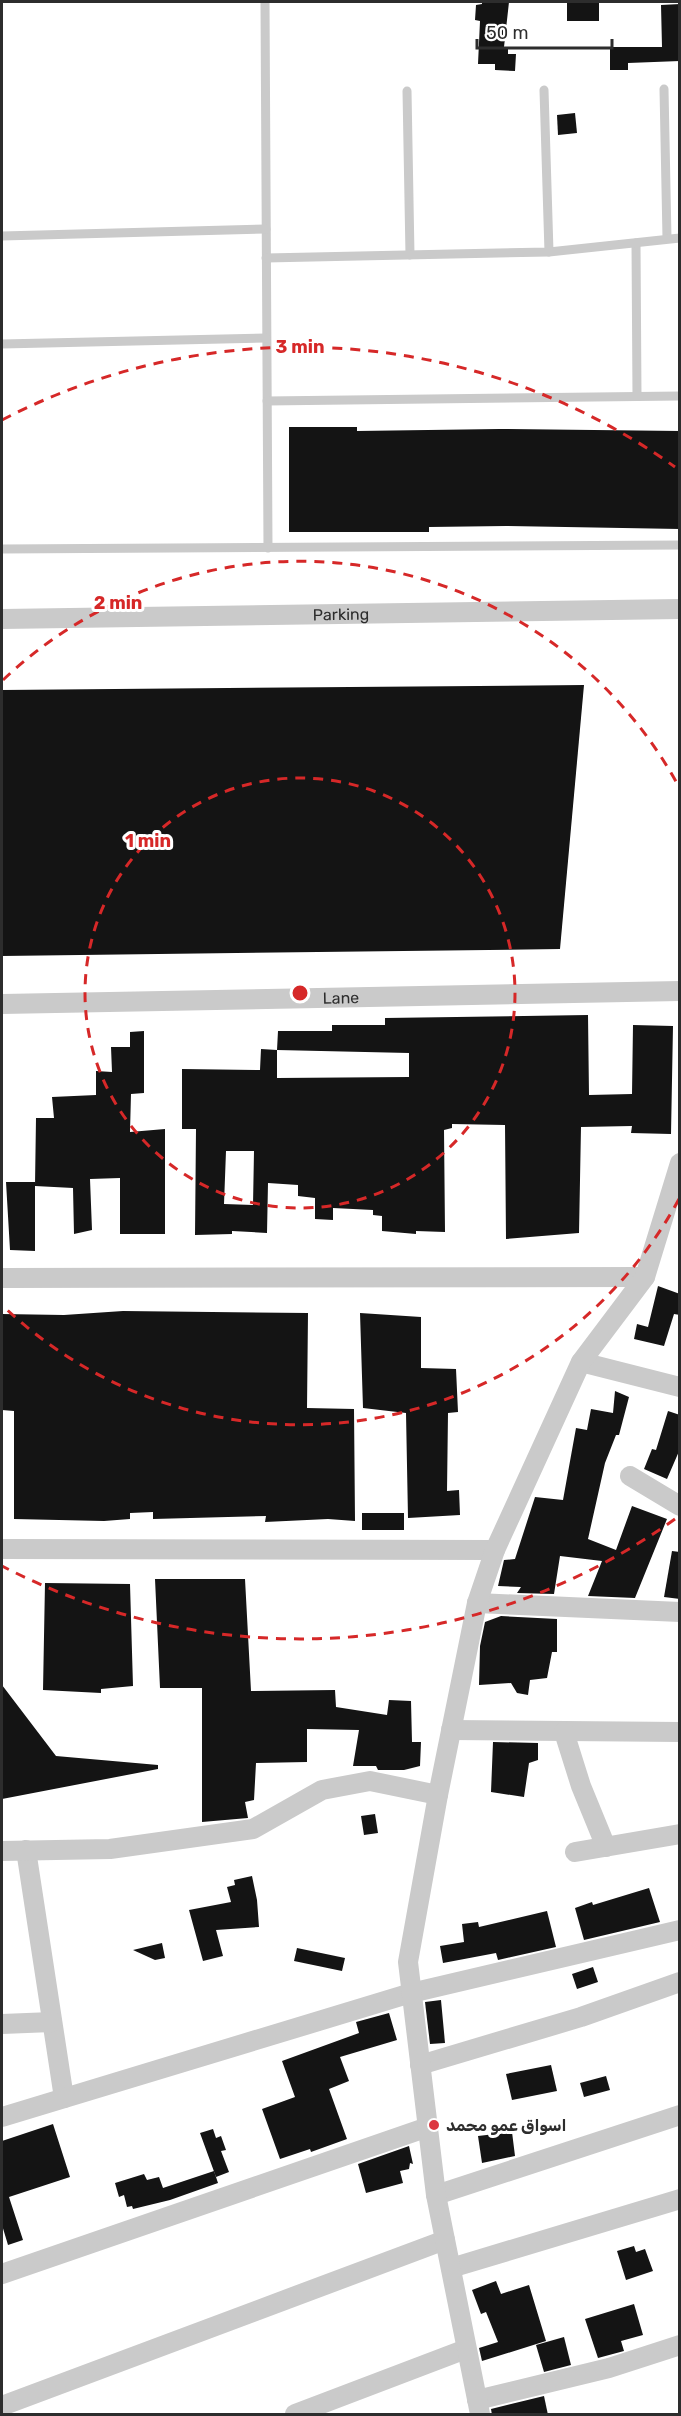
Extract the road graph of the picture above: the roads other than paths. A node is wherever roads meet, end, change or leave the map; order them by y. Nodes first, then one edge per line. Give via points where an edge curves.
1 (265, 2) edge
2 (663, 89) dead end
3 (544, 90) dead end
4 (407, 91) dead end
5 (266, 229) junction
6 (2, 236) edge
7 (667, 238) junction
8 (680, 238) edge
9 (636, 243) junction
10 (549, 252) junction
11 (410, 255) junction
12 (266, 258) junction
13 (267, 338) junction
14 (2, 344) edge
15 (637, 396) junction
16 (680, 396) edge
17 (267, 401) junction
18 (680, 544) edge
19 (268, 548) junction
20 (2, 549) edge
21 (680, 609) edge
22 (2, 619) edge
23 (680, 991) edge
24 (2, 1004) edge
25 (680, 1163) edge
26 (645, 1277) junction
27 (2, 1278) edge
28 (581, 1362) junction
29 (680, 1387) edge
30 (630, 1476) dead end
31 (680, 1506) edge
32 (2, 1549) edge
33 (495, 1550) junction
34 (477, 1603) junction
35 (680, 1612) edge
36 (451, 1730) junction
37 (564, 1732) junction
38 (680, 1732) edge
39 (438, 1795) junction
40 (680, 1834) edge
41 (606, 1846) junction
42 (26, 1850) junction
43 (2, 1851) edge
44 (575, 1852) dead end
45 (680, 1930) edge
46 (680, 1982) edge
47 (411, 1993) junction
48 (52, 2022) junction
49 (2, 2024) edge
50 (420, 2065) junction
51 (64, 2098) junction
52 (680, 2115) edge
53 (2, 2117) edge
54 (428, 2127) junction
55 (436, 2195) junction
56 (680, 2199) edge
57 (445, 2240) junction
58 (451, 2268) junction
59 (2, 2274) edge
60 (680, 2345) edge
61 (466, 2349) junction
62 (2, 2406) edge
63 (478, 2407) edge
64 (295, 2415) edge

1 - 5 lane
2 - 7 lane
3 - 10 lane
4 - 11 lane
5 - 6 lane
5 - 12 lane
7 - 8 lane
7 - 9 lane
9 - 10 lane
9 - 15 lane
10 - 11 lane
11 - 12 lane
12 - 13 lane
13 - 14 lane
13 - 17 lane
15 - 16 lane
15 - 17 lane
17 - 19 lane
18 - 19 lane
19 - 20 lane
21 - 22 street, Parking
23 - 24 street, Lane
25 - 26 street
26 - 27 street
26 - 28 street
28 - 29 street
28 - 33 street
30 - 31 street
32 - 33 street
33 - 34 street
34 - 35 street
34 - 36 street
36 - 37 street
36 - 39 street
37 - 38 street
37 - 41 street
39 - 42 street via 369,1781 322,1790 253,1829 110,1849
39 - 47 street via 408,1962
40 - 41 street
41 - 44 street
42 - 43 street
42 - 48 street
45 - 47 street
46 - 50 street via 581,2017
47 - 50 street
47 - 51 street
48 - 49 street
48 - 51 street
50 - 54 street
51 - 53 street
52 - 55 street
54 - 55 street
54 - 59 street
55 - 57 street
56 - 58 street
57 - 58 street
57 - 62 street
58 - 61 street
60 - 63 street
61 - 63 street
61 - 64 street

